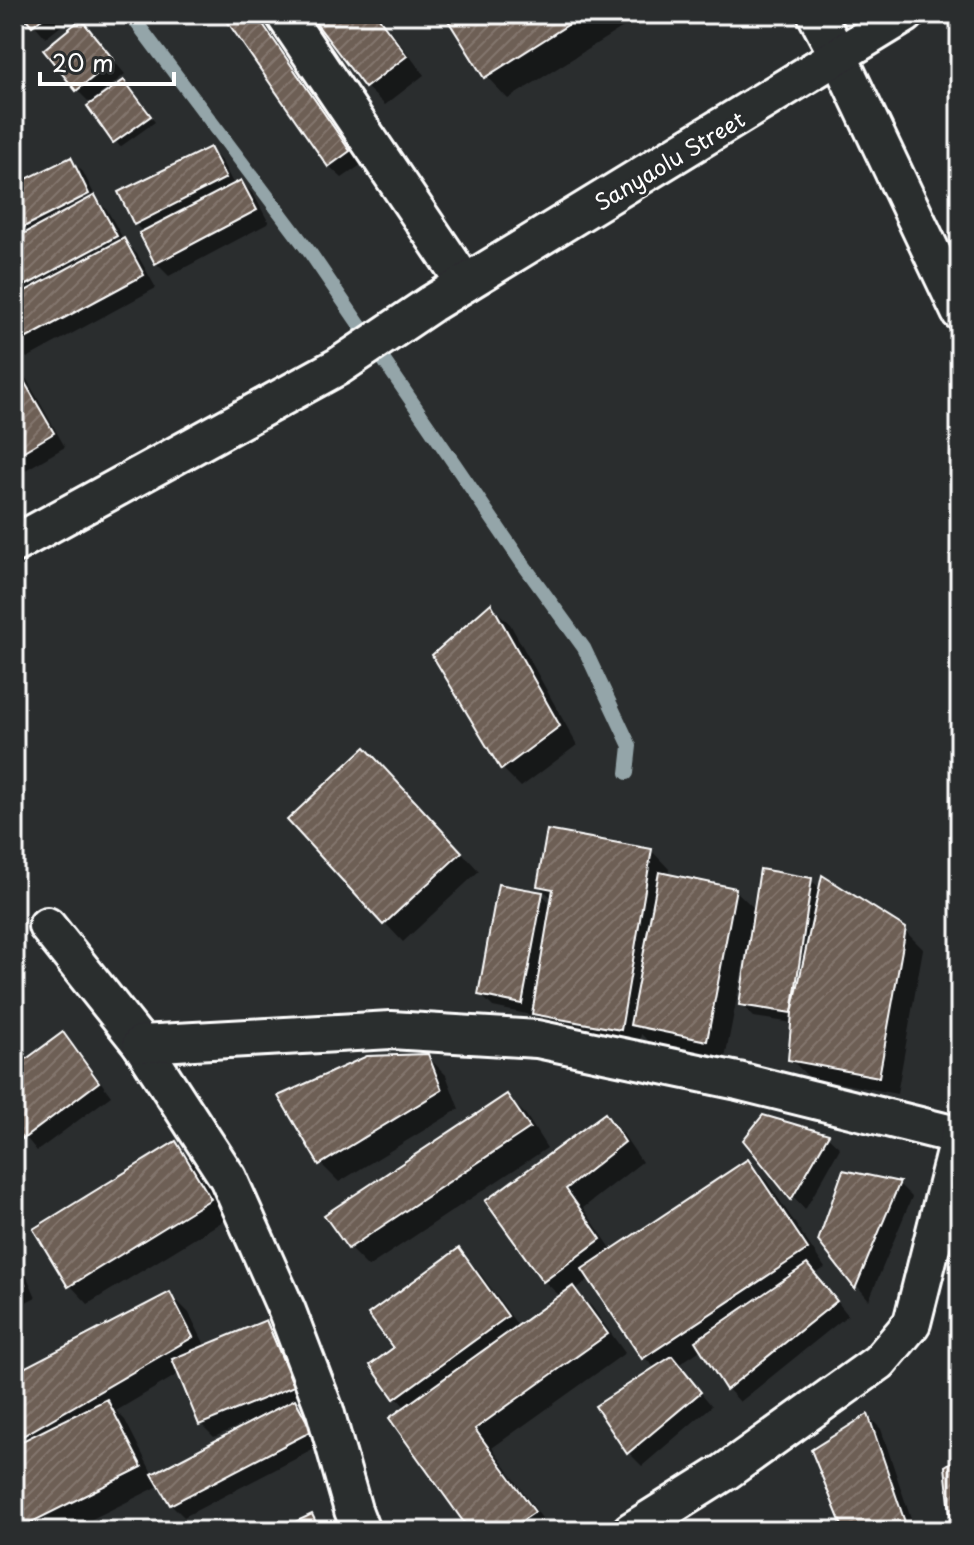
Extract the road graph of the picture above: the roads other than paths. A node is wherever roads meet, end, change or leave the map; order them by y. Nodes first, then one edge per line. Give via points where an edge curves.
1 (284, 14) edge
2 (816, 14) edge
3 (906, 14) edge
4 (839, 57) junction
5 (465, 283) junction
6 (960, 312) edge
7 (14, 544) edge
8 (47, 926) dead end
9 (141, 1044) junction
10 (960, 1136) edge
11 (361, 1531) edge
12 (631, 1531) edge

1 - 5 street
2 - 4 street
3 - 4 street, Sanyaolu Street
4 - 5 street, Sanyaolu Street
4 - 6 street
5 - 7 street, Sanyaolu Street via 339,366
8 - 9 street
9 - 10 street via 391,1030 537,1039
9 - 11 street via 228,1178 325,1411
10 - 12 street via 912,1323 879,1362 725,1472

